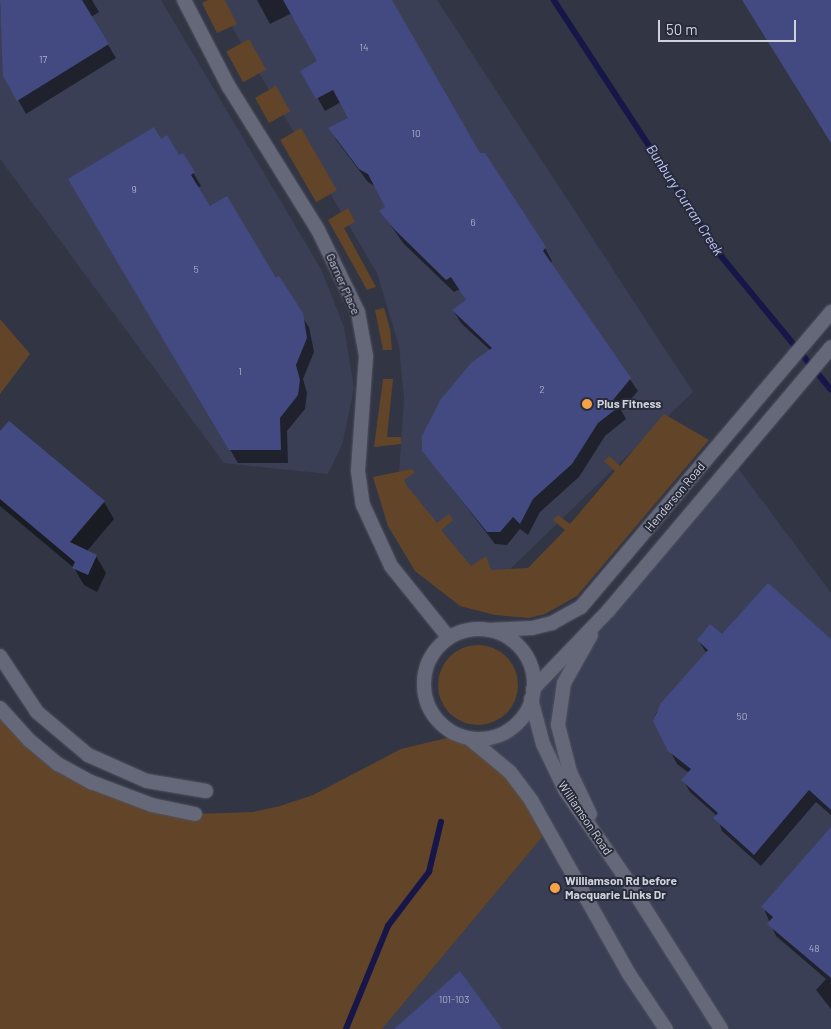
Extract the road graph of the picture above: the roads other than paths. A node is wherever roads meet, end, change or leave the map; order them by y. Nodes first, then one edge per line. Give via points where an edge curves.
1 (184, 0) edge
2 (831, 312) edge
3 (831, 347) edge
4 (609, 610) junction
5 (488, 630) junction
6 (449, 638) junction
7 (0, 656) edge
8 (532, 694) junction
9 (0, 708) edge
10 (469, 738) junction
11 (206, 791) dead end
12 (195, 814) dead end
13 (624, 876) junction
14 (666, 1029) edge
15 (721, 1029) edge

1 - 6 main road, Garner Place via 229,87 318,230 358,312 366,356 358,471 363,505 391,566
2 - 5 main road, Henderson Road via 581,607 552,623 532,628
3 - 4 main road, Henderson Road
4 - 8 main road, Henderson Road
4 - 13 main road via 574,662 564,683 558,726 562,750 578,792
5 - 6 main road via 468,630
5 - 8 main road via 507,637 522,651 531,669
6 - 10 main road via 429,660 424,690 430,709 439,721 450,731
7 - 11 main road via 37,712 88,755 147,780
8 - 10 main road via 522,717 507,731 489,738
8 - 13 main road, Williamson Road via 553,770
9 - 12 main road via 29,740 58,764 92,782 152,805
10 - 14 main road via 510,772 531,800 629,974
13 - 15 main road, Williamson Road

